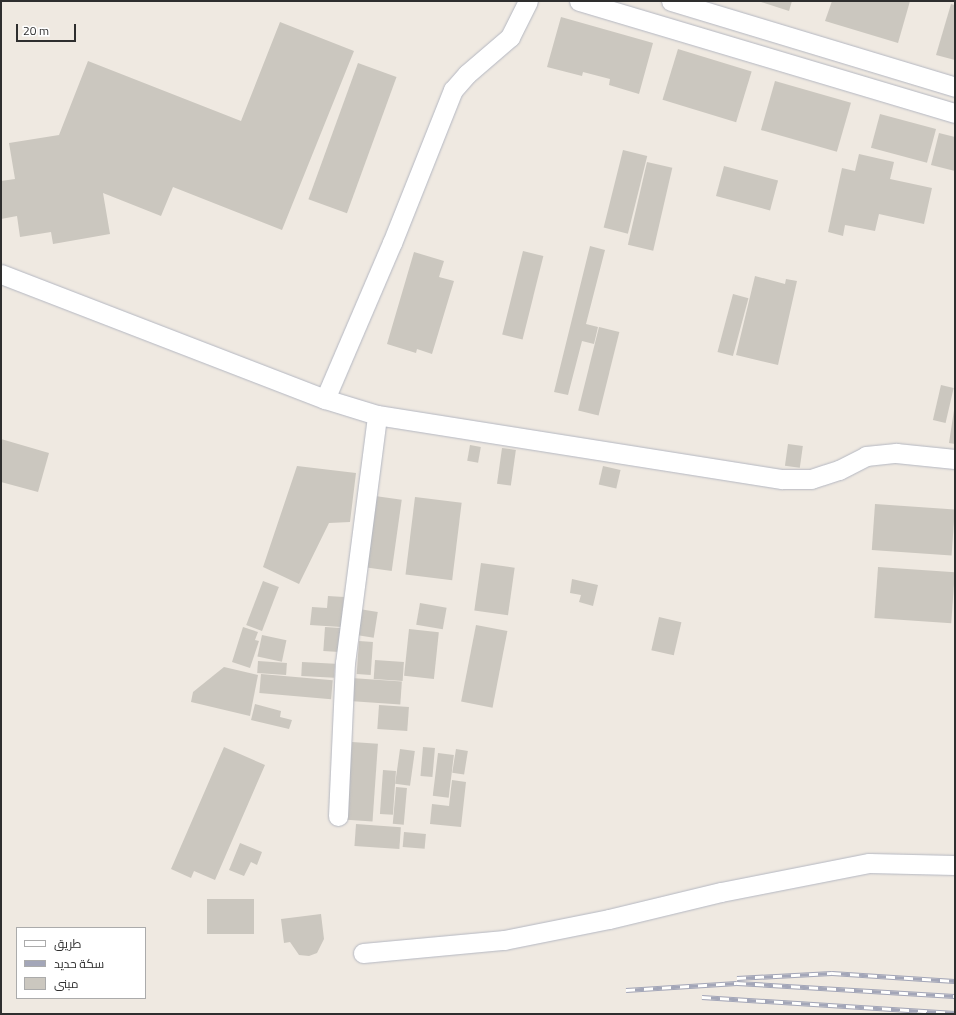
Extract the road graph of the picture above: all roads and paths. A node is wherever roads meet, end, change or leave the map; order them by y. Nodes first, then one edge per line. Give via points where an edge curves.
1 (528, 1) edge
2 (579, 1) edge
3 (671, 1) edge
4 (955, 87) edge
5 (955, 112) edge
6 (1, 274) edge
7 (325, 399) junction
8 (377, 415) junction
9 (955, 459) edge
10 (338, 816) dead end
11 (955, 864) edge
12 (362, 953) dead end

1 - 7 street via 510,37 453,90 392,243
2 - 5 street
3 - 4 street
6 - 7 street
7 - 8 street
8 - 9 street via 782,479 811,479 839,470 866,456 896,453
8 - 10 street via 345,663
11 - 12 street via 869,863 721,892 609,919 504,940

